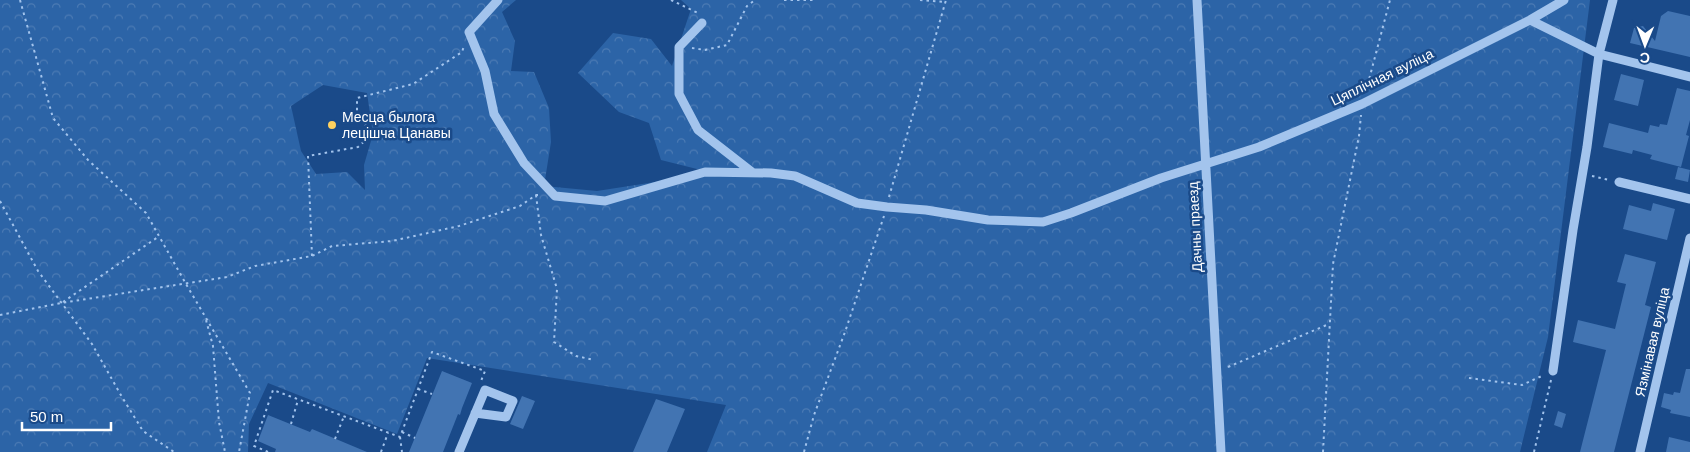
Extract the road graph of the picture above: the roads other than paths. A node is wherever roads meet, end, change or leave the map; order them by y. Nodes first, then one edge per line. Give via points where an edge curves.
1 (498, 0) edge
2 (1197, 0) edge
3 (1564, 0) edge
4 (1612, 0) edge
5 (1530, 20) junction
6 (702, 22) road end
7 (1599, 54) junction
8 (1690, 78) edge
9 (1206, 164) junction
10 (752, 172) junction
11 (1619, 182) road end
12 (1690, 199) edge
13 (1690, 238) edge
14 (1553, 371) road end
15 (475, 413) dead end
16 (459, 452) edge
17 (1221, 452) edge
18 (1640, 452) edge

1 - 10 street, Цяплічная вуліца via 469,32 485,71 494,114 524,163 556,196 606,201 705,172
2 - 9 street, Дачны праезд
3 - 5 street, Цяплічная вуліца
4 - 7 street
5 - 7 street
5 - 9 street, Цяплічная вуліца via 1362,104 1259,147
6 - 10 street via 679,47 679,94 698,130
7 - 8 street
7 - 14 street
9 - 10 street, Цяплічная вуліца via 1043,222 988,220 857,203 795,176
9 - 17 street, Дачны праезд
11 - 12 street
13 - 18 street, Язмінавая вуліца
15 - 16 street

